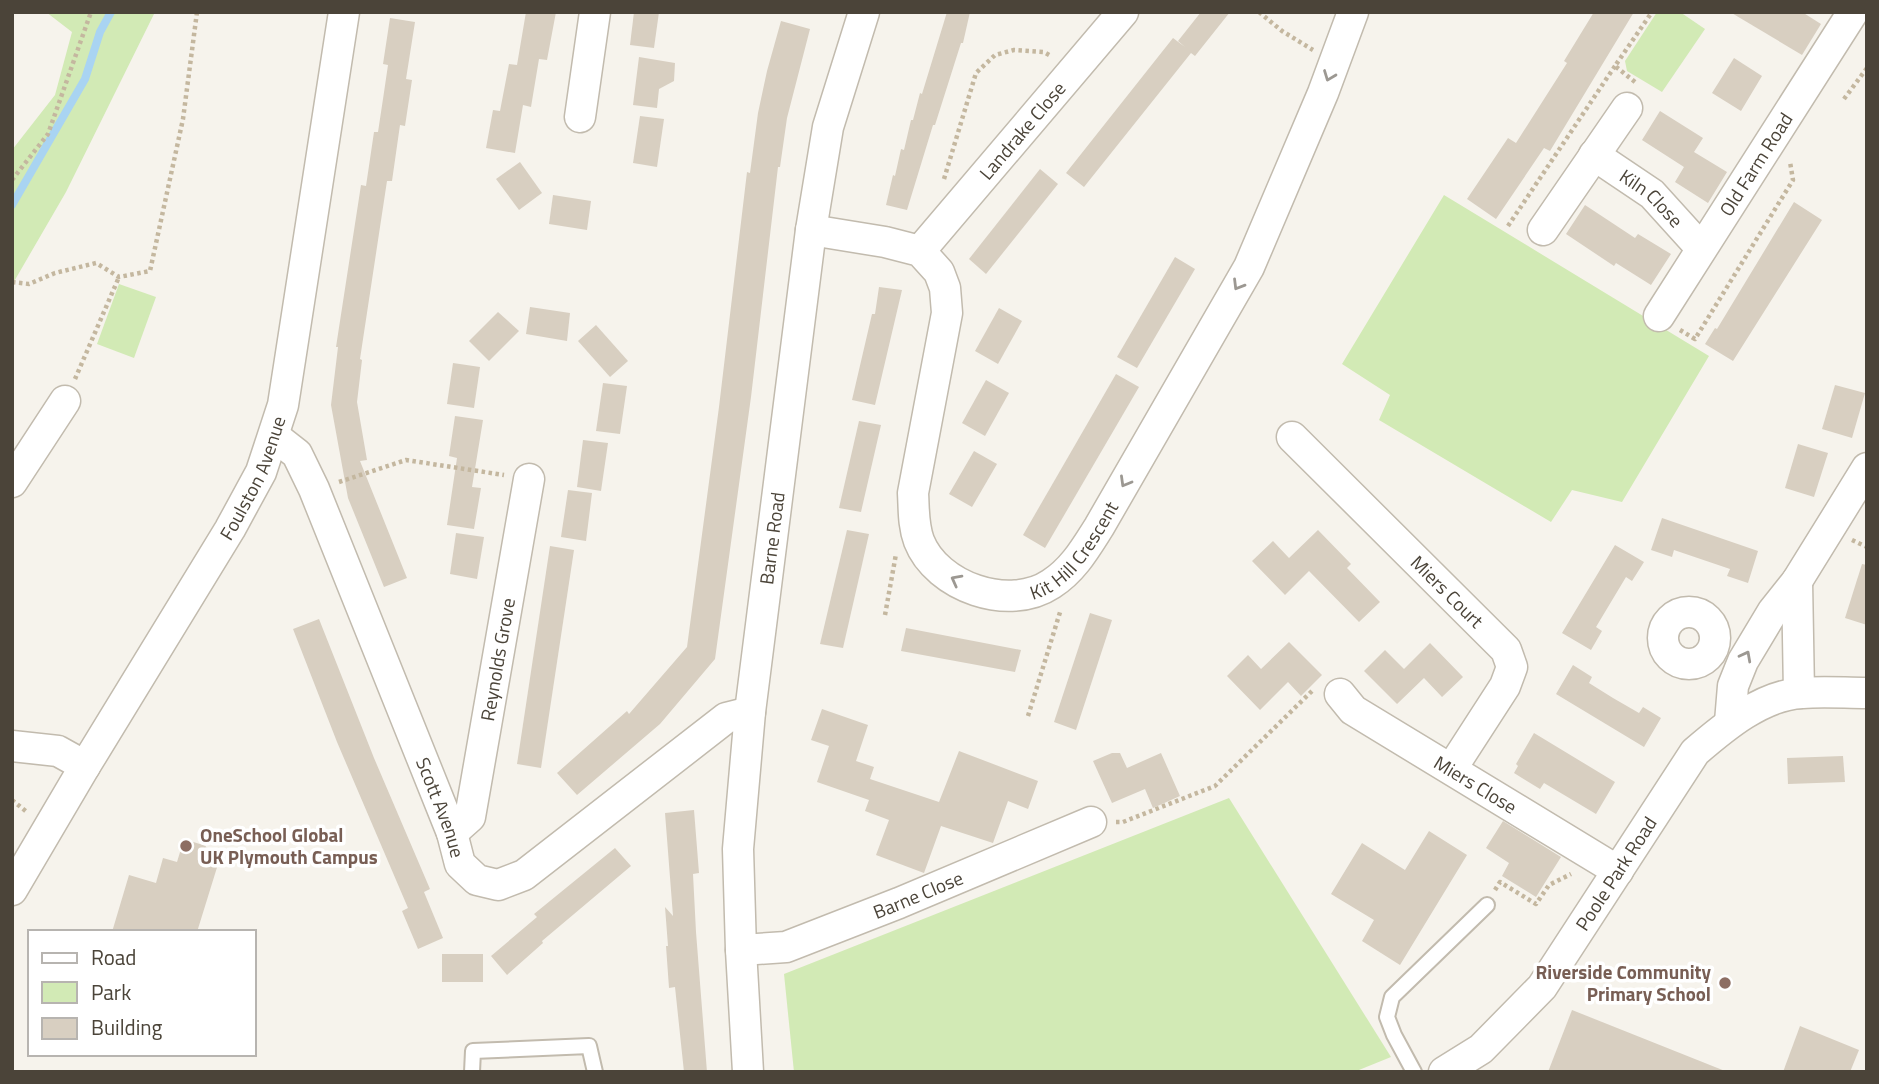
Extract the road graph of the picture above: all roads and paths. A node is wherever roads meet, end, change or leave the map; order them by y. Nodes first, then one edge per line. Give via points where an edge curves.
1 (91, 12) edge
2 (197, 12) edge
3 (344, 12) edge
4 (595, 12) edge
5 (864, 12) edge
6 (1123, 12) edge
7 (1259, 12) edge
8 (1353, 12) edge
9 (1652, 12) edge
10 (1849, 14) edge
11 (1334, 63) junction
12 (1615, 66) junction
13 (1867, 68) edge
14 (1073, 71) junction
15 (1844, 99) dead end
16 (1627, 108) joint
17 (580, 117) dead end
18 (1782, 120) junction
19 (1594, 155) junction
20 (12, 180) edge
21 (941, 190) dead end
22 (1508, 226) dead end
23 (811, 230) junction
24 (1544, 230) dead end
25 (1701, 248) junction
26 (920, 251) junction
27 (119, 277) junction
28 (12, 282) edge
29 (1659, 316) joint
30 (65, 401) joint
31 (274, 436) junction
32 (1292, 437) dead end
33 (1867, 468) edge
34 (529, 479) joint
35 (12, 482) edge
36 (314, 489) junction
37 (914, 521) junction
38 (1055, 581) junction
39 (1797, 581) junction
40 (1773, 611) junction
41 (885, 615) dead end
42 (1714, 632) dead end
43 (1799, 693) junction
44 (1867, 693) edge
45 (1340, 694) joint
46 (750, 712) junction
47 (1028, 716) dead end
48 (1730, 722) junction
49 (12, 746) edge
50 (85, 766) junction
51 (1452, 768) junction
52 (1091, 821) joint
53 (452, 833) junction
54 (1609, 865) junction
55 (12, 890) edge
56 (1487, 905) joint
57 (741, 950) junction
58 (472, 1072) edge
59 (595, 1072) edge
60 (748, 1072) edge
61 (1414, 1072) edge
62 (1444, 1072) edge

1 - 20 path via 48,134
2 - 27 path via 183,119 150,271
3 - 31 street, Foulston Avenue via 283,405
4 - 17 street
5 - 23 street, Barne Road via 828,127
6 - 14 street, Landrake Close
7 - 11 path
8 - 11 street, Kit Hill Crescent
9 - 12 path
10 - 18 street, Old Farm Road
11 -> 38 street, Kit Hill Crescent via 1249,267 1099,527 1076,563
12 - 16 path via 1641,86
12 - 22 path
13 - 15 path
14 - 21 path via 1044,52 1014,50 995,55 976,74
14 - 26 street, Landrake Close
16 - 19 street
18 - 25 street, Old Farm Road
18 - 29 path via 1793,180 1695,339
19 - 24 street
19 - 25 street, Kiln Close via 1652,194
23 - 26 street
23 - 46 street, Barne Road
25 - 29 street, Old Farm Road
26 - 37 street, Kit Hill Crescent via 939,272 947,313 914,493
27 - 28 path via 96,263 29,284
27 - 30 path
30 - 35 street
31 - 36 street, Scott Avenue via 297,454
31 - 50 street, Foulston Avenue via 261,472 230,529
32 - 51 street, Miers Court via 1506,650 1512,667 1505,686
33 - 39 street
34 - 36 path via 406,460
34 - 53 street, Reynolds Grove via 470,817
36 - 53 street, Scott Avenue
38 -> 37 street, Kit Hill Crescent via 1028,594 1002,595 954,580 935,566 919,542
37 - 41 path via 900,538
38 - 47 path via 1062,604
39 - 40 street
39 - 43 street
40 - 42 street
48 -> 40 street via 1733,686
43 - 44 street, Poole Park Road
43 - 48 street, Poole Park Road via 1766,703
45 - 51 street, Miers Close via 1353,710
45 - 52 path via 1313,690 1215,786 1123,822
46 - 53 street, Scott Avenue via 726,718 524,875 498,885 477,880 460,864
46 - 57 street, Barne Road via 738,849
48 - 54 street, Poole Park Road via 1695,752
49 - 50 street via 58,751
50 - 55 street, Foulston Avenue
51 - 54 street, Miers Close
52 - 57 street, Barne Close via 786,947
54 - 56 path via 1549,885 1536,904 1500,882
54 - 62 street, Poole Park Road via 1542,987 1481,1049
56 - 61 lane via 1392,997 1387,1017
57 - 60 street, Barne Road
58 - 59 lane via 473,1051 589,1046

